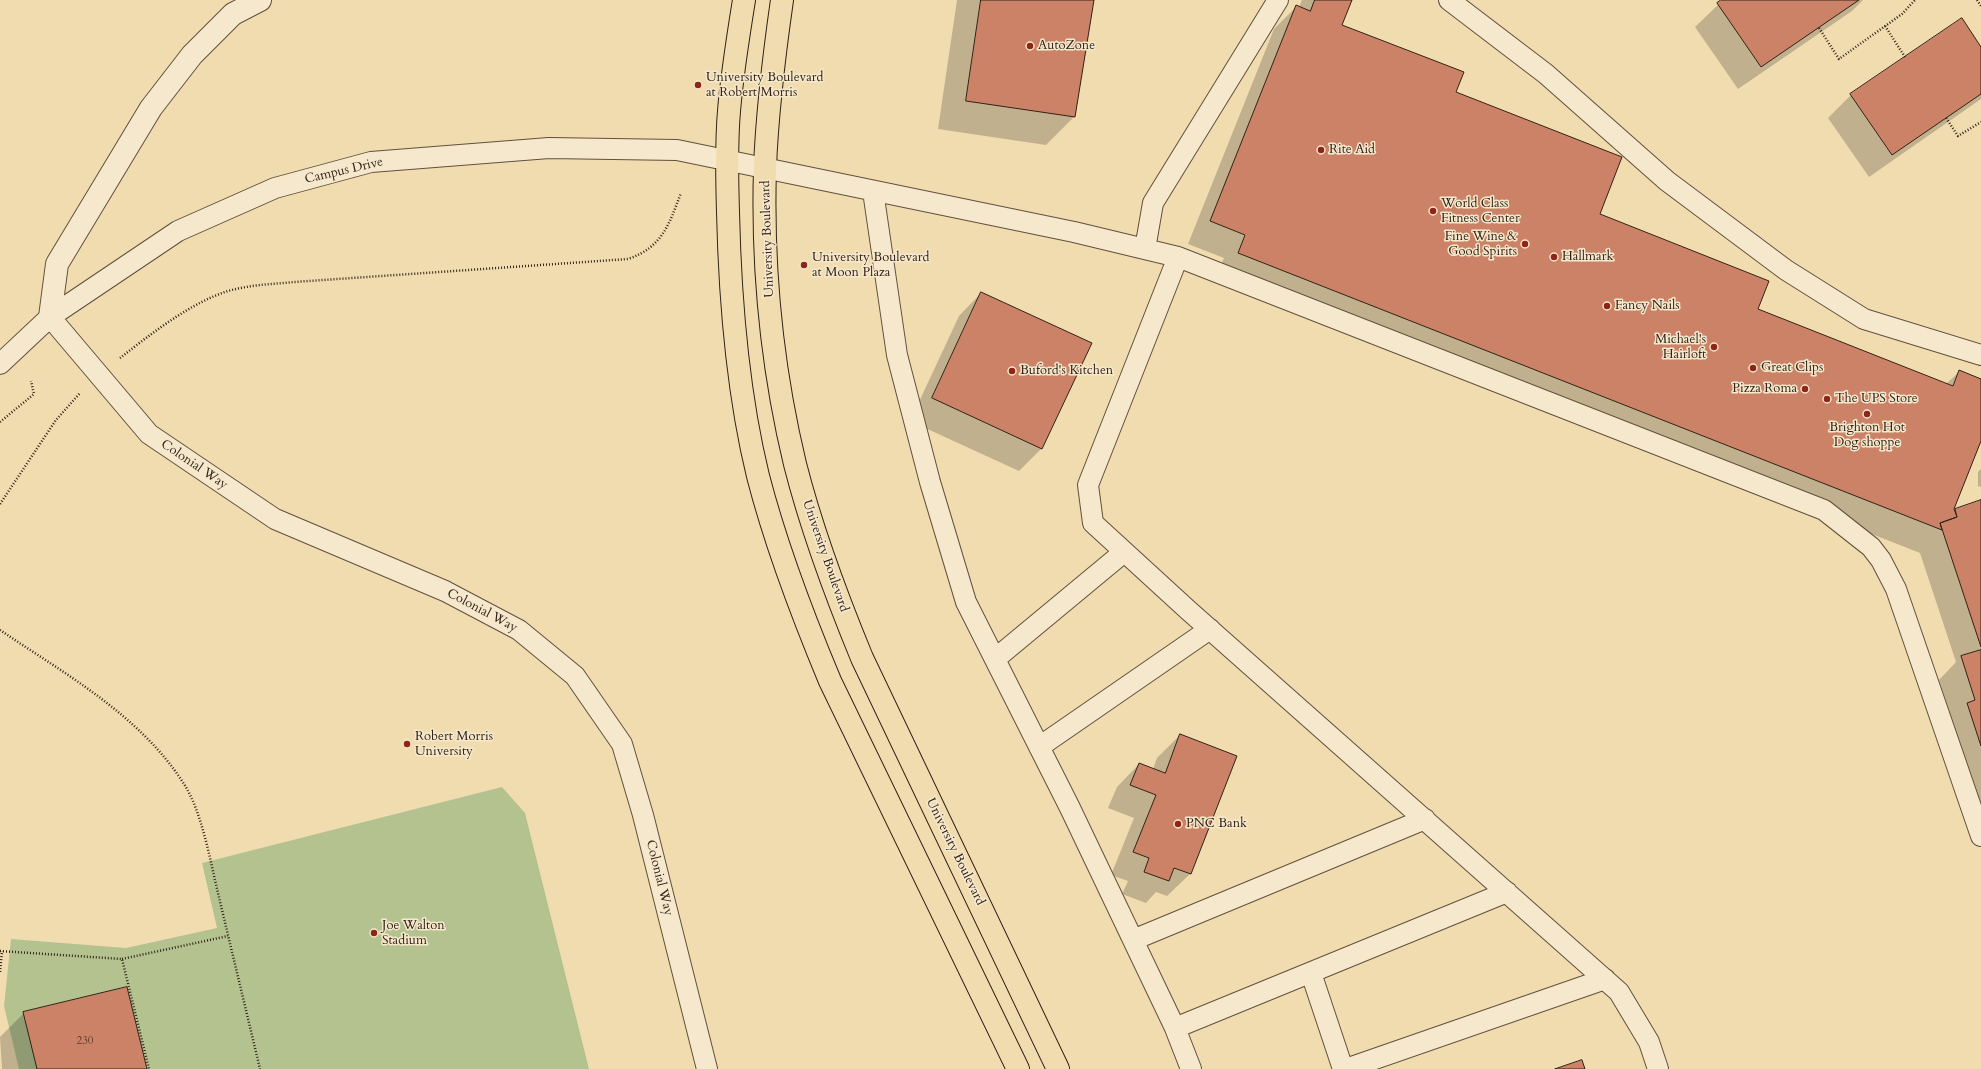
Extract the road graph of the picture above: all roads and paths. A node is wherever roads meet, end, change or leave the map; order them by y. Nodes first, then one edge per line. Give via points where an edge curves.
1 (260, 0) edge
2 (744, 0) edge
3 (782, 0) edge
4 (1278, 0) edge
5 (1449, 0) edge
6 (1915, 0) edge
7 (1977, 0) edge
8 (1981, 6) edge
9 (1884, 26) junction
10 (1819, 28) dead end
11 (1906, 57) dead end
12 (1946, 118) dead end
13 (1981, 122) edge
14 (727, 160) junction
15 (765, 168) junction
16 (873, 191) junction
17 (681, 192) dead end
18 (1145, 249) junction
19 (1178, 257) junction
20 (50, 317) junction
21 (1981, 355) edge
22 (0, 364) edge
23 (98, 375) junction
24 (31, 381) dead end
25 (0, 422) edge
26 (0, 504) edge
27 (1124, 552) junction
28 (1210, 629) junction
29 (0, 630) edge
30 (994, 659) junction
31 (1039, 747) junction
32 (1425, 819) junction
33 (1981, 836) edge
34 (1507, 892) junction
35 (228, 936) junction
36 (1133, 940) junction
37 (1, 951) edge
38 (122, 959) junction
39 (0, 972) edge
40 (1311, 973) junction
41 (1605, 979) junction
42 (1175, 1028) junction
43 (149, 1069) edge
44 (260, 1069) edge
45 (707, 1069) edge
46 (1018, 1069) edge
47 (1058, 1069) edge
48 (1191, 1069) edge
49 (1343, 1069) edge
50 (1346, 1069) edge
51 (1658, 1069) edge

1 - 20 street via 233,14 192,54 151,108 57,264
2 - 14 main road via 735,52
3 - 15 main road, University Boulevard via 771,82
4 - 18 lane via 1153,203
5 - 21 lane via 1546,74 1667,181 1786,270 1864,319
6 - 9 path via 1902,14
7 - 8 path
9 - 10 path via 1839,58
9 - 11 path
12 - 13 path via 1958,136
14 - 15 lane, Campus Drive
14 - 20 lane, Campus Drive via 677,150 549,148 371,162 275,188 178,231
14 - 46 main road via 729,265 745,413 758,476 780,550 804,618 833,687
15 - 16 lane, Campus Drive
15 - 47 main road, University Boulevard via 766,249 781,396 795,463 815,535 835,594 862,658
16 - 18 lane, Campus Drive
16 - 30 lane via 899,363 930,482 966,602
17 - 23 path via 661,237 652,248 628,259 245,287 206,300 184,313 140,342
18 - 19 lane, Campus Drive
19 - 27 lane via 1088,485 1093,523
19 - 33 lane, Campus Drive via 1824,510 1871,547 1896,589
20 - 22 lane, Campus Drive
20 - 23 lane, Colonial Way
23 - 26 path via 56,420
23 - 45 lane, Colonial Way via 149,434 275,519 445,591 519,630 575,676 622,744 644,815
24 - 25 path via 34,394
27 - 28 lane
27 - 30 lane
28 - 31 lane
28 - 32 lane
29 - 35 path via 104,700 135,727 184,784 195,808 207,849
30 - 31 lane
31 - 36 lane
32 - 34 lane
32 - 36 lane
34 - 40 lane
34 - 41 lane
35 - 38 path
35 - 44 path
36 - 42 lane
37 - 38 path
37 - 39 path
38 - 43 path
40 - 42 lane
40 - 49 lane
41 - 50 lane
41 - 51 lane via 1619,992 1636,1019 1649,1042
42 - 48 lane

